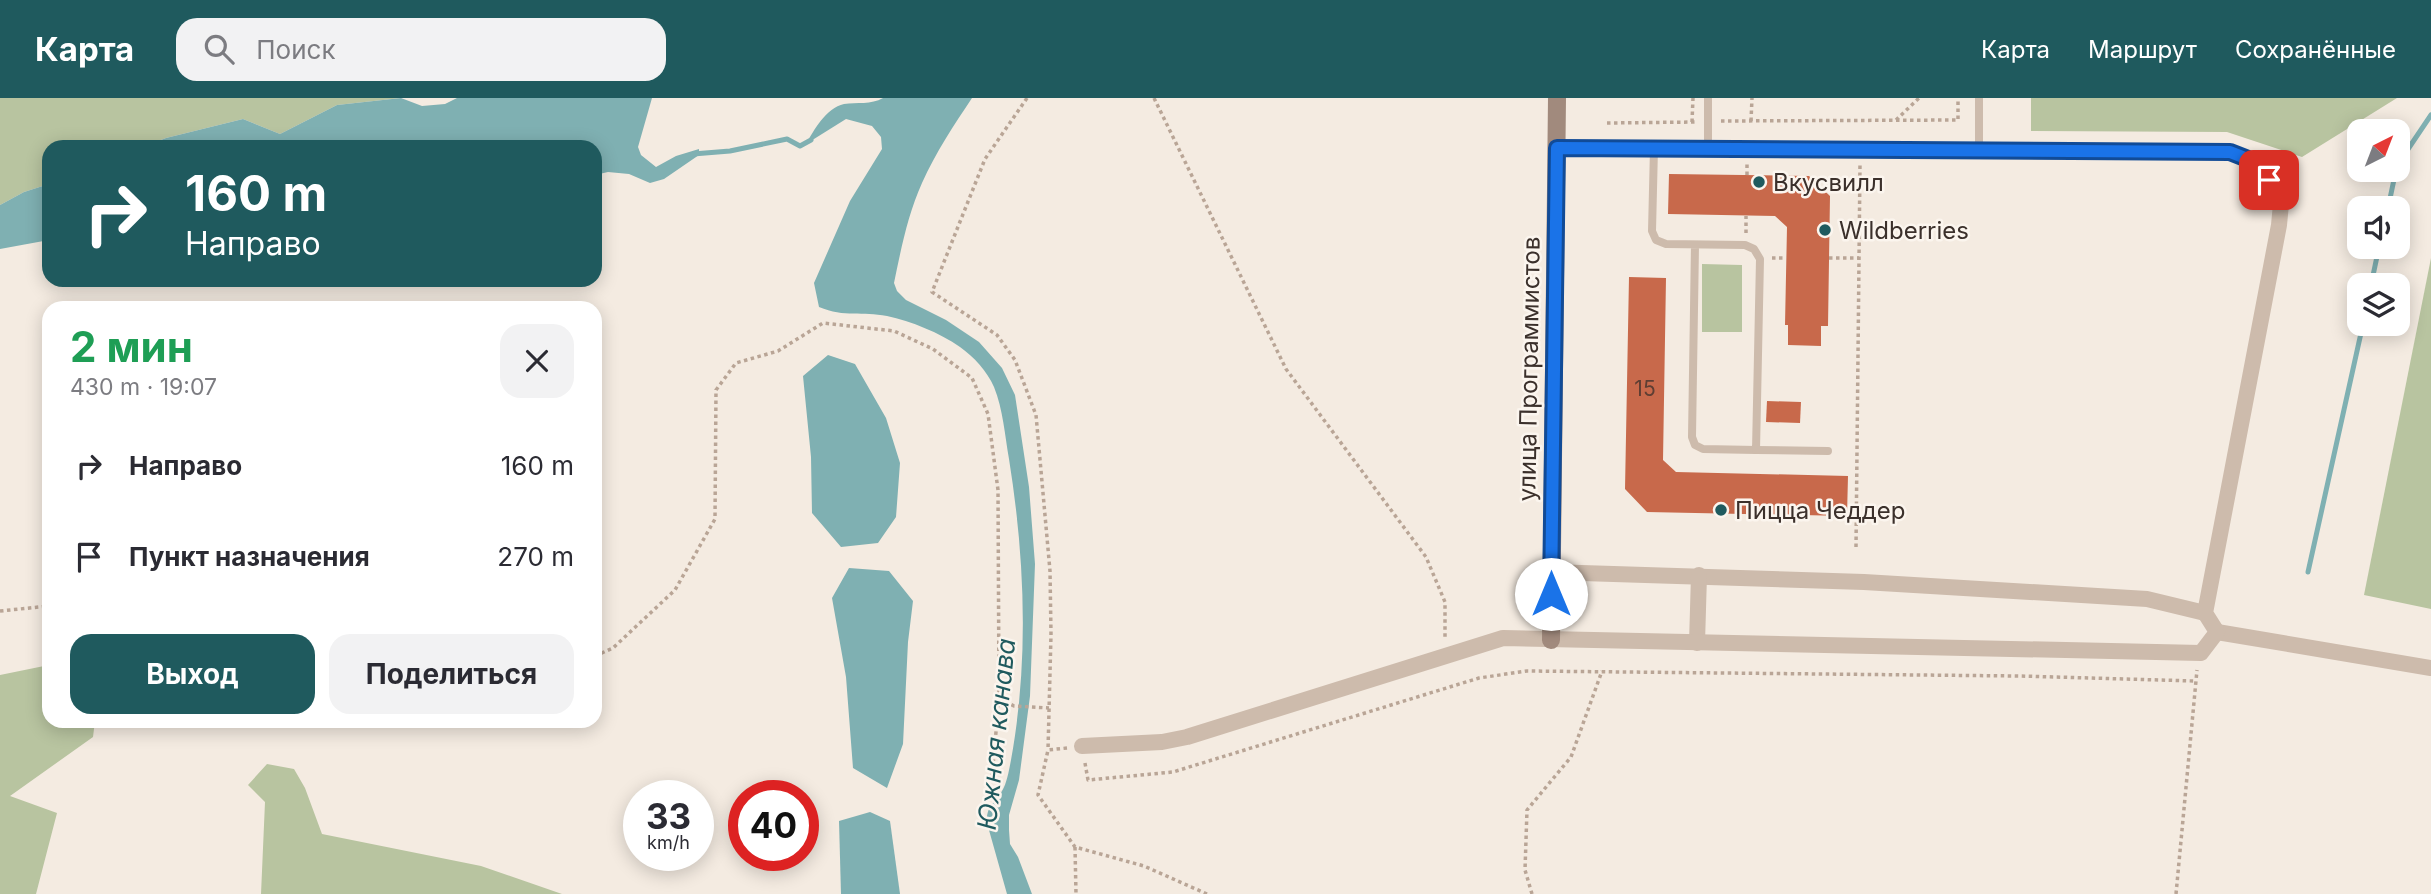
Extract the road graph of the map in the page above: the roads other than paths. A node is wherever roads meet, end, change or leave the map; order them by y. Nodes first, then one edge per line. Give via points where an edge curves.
1 (1557, 98) edge
2 (1708, 98) edge
3 (1979, 98) edge
4 (1557, 148) junction
5 (1654, 148) junction
6 (1708, 149) junction
7 (1979, 150) junction
8 (1695, 244) junction
9 (1756, 450) junction
10 (1828, 451) dead end
11 (1550, 572) junction
12 (1699, 575) junction
13 (2205, 612) junction
14 (2217, 632) junction
15 (1551, 640) junction
16 (1697, 643) junction
17 (2431, 668) edge
18 (1082, 746) road end

1 - 4 street, улица Программистов
2 - 6 lane
3 - 7 lane
4 - 5 street
4 - 11 street, улица Программистов
5 - 6 street
5 - 8 lane via 1656,240
6 - 7 street
7 - 13 street via 2230,152 2253,161 2281,204
8 - 9 lane via 1745,245 1760,259
8 - 9 lane via 1692,438 1703,449
9 - 10 lane
11 - 12 street
11 - 15 street, улица Программистов
12 - 13 street via 2147,599
12 - 16 street
13 - 14 street
14 - 16 street via 2201,653
14 - 17 street
15 - 16 street
15 - 18 street via 1503,638 1187,737

